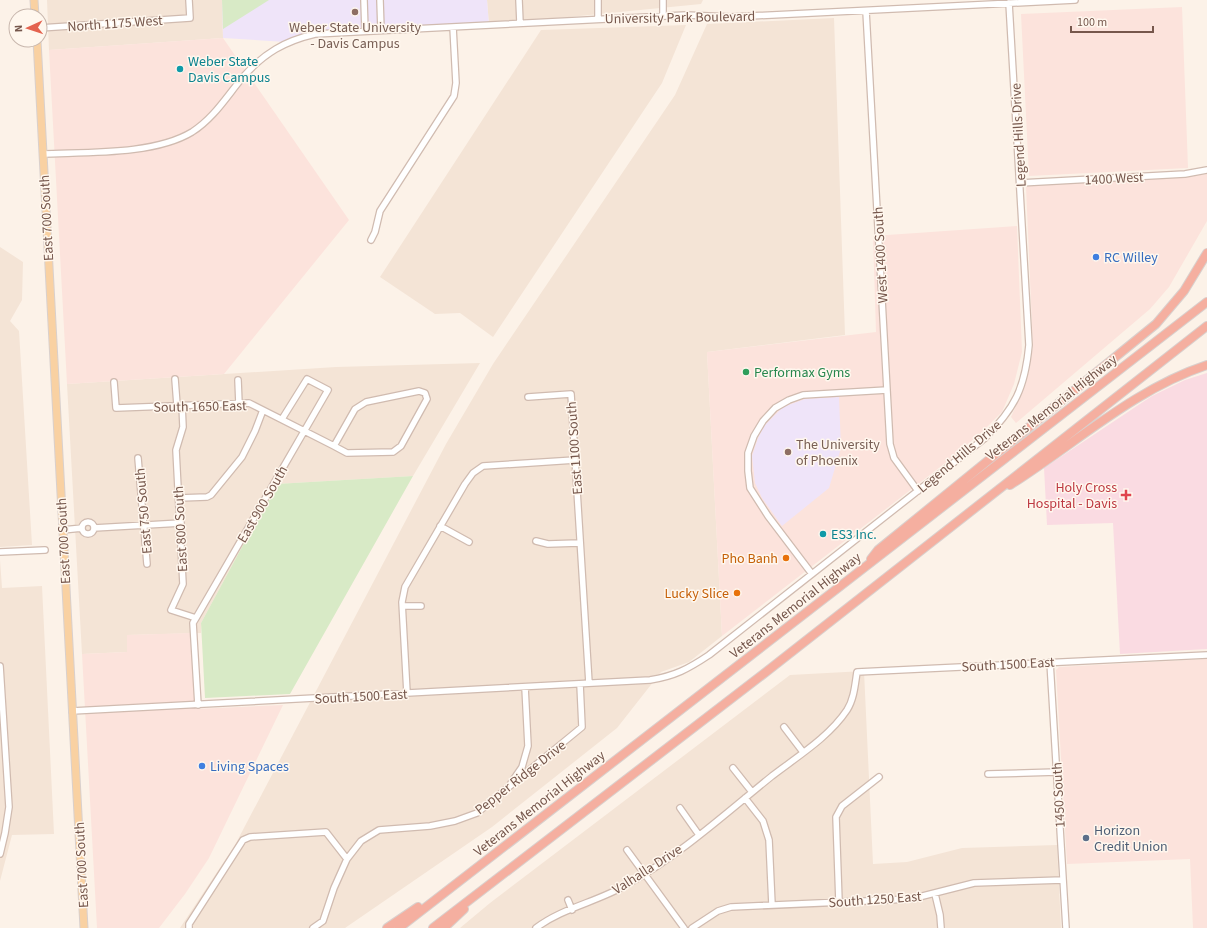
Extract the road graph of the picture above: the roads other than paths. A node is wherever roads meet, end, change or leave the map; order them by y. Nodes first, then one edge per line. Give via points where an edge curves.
1 (189, 0) edge
2 (364, 0) edge
3 (380, 0) edge
4 (519, 0) edge
5 (598, 0) edge
6 (663, 0) edge
7 (1075, 0) edge
8 (1009, 3) junction
9 (866, 11) junction
10 (664, 16) junction
11 (598, 19) junction
12 (520, 23) junction
13 (48, 27) edge
14 (453, 27) junction
15 (381, 30) junction
16 (365, 31) junction
17 (37, 48) edge
18 (43, 154) junction
19 (1207, 170) edge
20 (1020, 183) junction
21 (371, 240) dead end
22 (1207, 253) edge
23 (1207, 302) edge
24 (1207, 326) edge
25 (1207, 365) edge
26 (175, 379) dead end
27 (238, 380) dead end
28 (114, 382) dead end
29 (887, 390) junction
30 (528, 397) dead end
31 (239, 404) junction
32 (179, 405) junction
33 (263, 410) junction
34 (282, 419) junction
35 (305, 431) junction
36 (334, 446) junction
37 (138, 458) dead end
38 (575, 460) junction
39 (918, 491) junction
40 (179, 498) junction
41 (982, 501) junction
42 (180, 523) junction
43 (144, 526) junction
44 (440, 526) junction
45 (63, 530) junction
46 (536, 541) dead end
47 (469, 542) dead end
48 (579, 543) junction
49 (45, 550) dead end
50 (0, 552) edge
51 (147, 564) dead end
52 (866, 567) junction
53 (812, 574) junction
54 (403, 606) junction
55 (421, 606) dead end
56 (196, 618) junction
57 (1207, 655) edge
58 (1050, 662) junction
59 (0, 666) edge
60 (857, 672) joint
61 (650, 680) joint
62 (589, 683) junction
63 (580, 684) junction
64 (525, 687) junction
65 (407, 693) junction
66 (198, 705) junction
67 (72, 711) junction
68 (784, 727) dead end
69 (803, 752) junction
70 (733, 768) dead end
71 (1057, 772) junction
72 (988, 774) dead end
73 (879, 777) dead end
74 (508, 788) junction
75 (752, 792) junction
76 (745, 798) junction
77 (680, 808) dead end
78 (3, 834) edge
79 (699, 835) junction
80 (627, 850) dead end
81 (0, 854) edge
82 (347, 859) junction
83 (487, 859) junction
84 (644, 874) junction
85 (1063, 880) junction
86 (935, 894) junction
87 (476, 895) junction
88 (568, 900) dead end
89 (839, 902) junction
90 (772, 905) junction
91 (572, 910) junction
92 (84, 928) edge
93 (189, 928) edge
94 (314, 928) edge
95 (387, 928) edge
96 (399, 928) edge
97 (433, 928) edge
98 (444, 928) edge
99 (536, 928) edge
100 (684, 928) edge
101 (692, 928) edge
102 (941, 928) edge
103 (1066, 928) edge

1 - 13 street, North 1175 West via 190,18
2 - 16 street
3 - 15 street
4 - 12 street
5 - 11 street
6 - 10 street
7 - 8 street, University Park Boulevard
8 - 9 street, University Park Boulevard via 919,5
8 - 20 street, Legend Hills Drive
9 - 10 street, University Park Boulevard via 731,17
9 - 29 street, West 1400 South
10 - 11 street, University Park Boulevard
11 - 12 street, University Park Boulevard
12 - 14 street, University Park Boulevard
14 - 15 street, University Park Boulevard
14 - 21 street via 456,83 454,96 380,211
15 - 16 street, University Park Boulevard
16 - 18 street, University Park Boulevard via 315,34 286,42 254,66 224,104 201,125 182,137 149,148
17 - 18 main road, East 700 South
18 - 45 main road, East 700 South
19 - 20 street, 1400 West via 1185,174
20 - 39 street, Legend Hills Drive via 1029,345 1022,386 1013,405 999,424
22 - 52 highway via 1184,291 1160,320 878,550
23 - 52 highway, Veterans Memorial Highway
24 - 41 highway
25 - 41 highway via 1170,379 1145,394
26 - 32 street, East 800 South
27 - 31 street
28 - 32 street, South 1650 East via 116,408
29 - 39 street, West 1400 South via 890,444 894,458
29 - 53 street via 802,395 775,408 754,436 748,453 750,488
30 - 38 street, East 1100 South via 571,394
31 - 32 street, South 1650 East
31 - 33 street, South 1650 East via 248,403
32 - 40 street, East 800 South via 183,427 176,450
33 - 34 street, South 1650 East
33 - 40 street via 242,457 212,495
34 - 35 street, South 1650 East
34 - 35 street, East 900 South via 307,379 328,390
35 - 36 street, South 1650 East
35 - 56 street, East 900 South
36 - 36 street, South 1650 East via 347,453 393,452 401,446 420,413 427,399 425,393 419,391 366,402 355,409
37 - 43 street, East 750 South
38 - 44 street via 483,466 473,473
38 - 48 street, East 1100 South
39 - 53 street, Legend Hills Drive
40 - 42 street, East 800 South
41 - 87 highway
42 - 43 street
42 - 56 street, East 800 South via 183,584 171,610
43 - 45 street via 94,528 93,532 88,534 84,533 82,528
43 - 51 street, East 750 South
44 - 47 street
44 - 54 street via 404,587
45 - 67 main road, East 700 South
46 - 48 street via 548,544
48 - 62 street, East 1100 South via 584,578
49 - 50 street
52 - 83 highway, Veterans Memorial Highway
53 - 61 street, Legend Hills Drive via 689,669 670,677
54 - 55 street
54 - 65 street
56 - 66 street via 193,623
57 - 58 street, South 1500 East
58 - 60 street, South 1500 East
58 - 71 street, 1450 South
59 - 78 street via 8,807
60 - 69 street, Valhalla Drive via 854,694 848,709 832,729
61 - 62 street, South 1500 East
62 - 63 street, South 1500 East
63 - 64 street, South 1500 East
63 - 74 street, Pepper Ridge Drive via 582,727
64 - 65 street, South 1500 East
64 - 74 street via 528,746 522,767
65 - 66 street, South 1500 East
66 - 67 street, South 1500 East
67 - 92 main road, East 700 South
68 - 69 street
69 - 75 street, Valhalla Drive
70 - 75 street
71 - 72 street
71 - 85 street, 1450 South
73 - 89 street via 842,806 836,817
74 - 82 street, Pepper Ridge Drive via 477,813 455,821 421,828 379,830 361,841
75 - 76 street, Valhalla Drive
76 - 79 street, Valhalla Drive
76 - 90 street via 763,821 769,840
77 - 79 street
78 - 81 street
79 - 84 street, Valhalla Drive
80 - 84 street
82 - 93 street via 326,832 243,840 188,924
82 - 94 street, Pepper Ridge Drive via 323,921
83 - 95 highway
83 - 96 highway, Veterans Memorial Highway
84 - 91 street, Valhalla Drive via 608,895
84 - 100 street
85 - 86 street, South 1250 East via 974,883
85 - 103 street, 1450 South
86 - 89 street, South 1250 East via 910,899
86 - 102 street
87 - 97 highway
87 - 98 highway
88 - 91 street
89 - 90 street, South 1250 East
90 - 101 street, South 1250 East via 731,907 718,911
91 - 99 street, Valhalla Drive via 546,920

